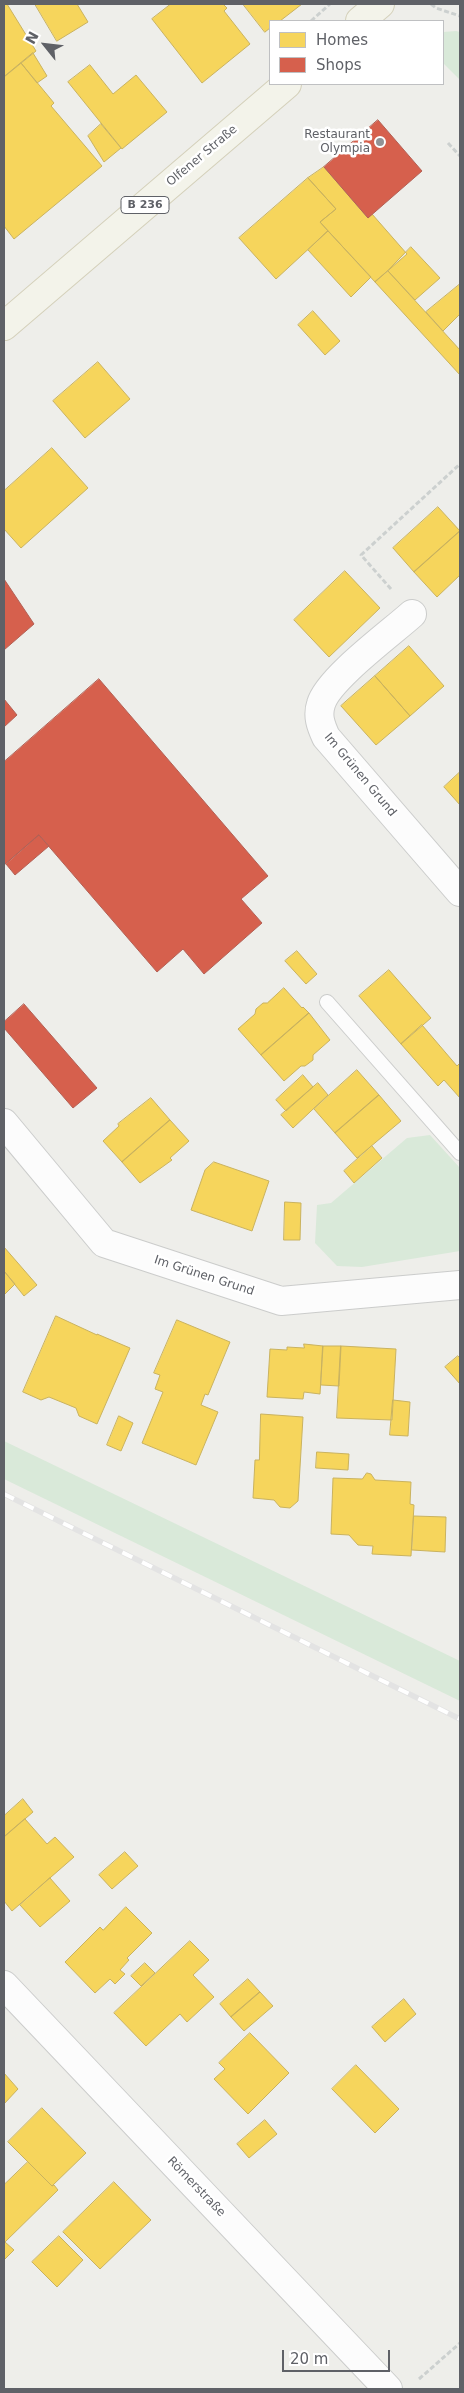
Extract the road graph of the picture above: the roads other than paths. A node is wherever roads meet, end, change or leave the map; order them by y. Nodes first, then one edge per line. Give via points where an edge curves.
1 (380, 4) edge
2 (361, 20) edge
3 (286, 85) edge
4 (4, 326) edge
5 (412, 614) road end
6 (460, 892) edge
7 (327, 1002) dead end
8 (4, 1123) edge
9 (460, 1153) edge
10 (460, 1285) edge
11 (4, 1985) edge
12 (388, 2389) edge

1 - 2 main road
3 - 4 main road, Olfener Straße / B 236
5 - 6 street, Im Grünen Grund via 330,686 321,703 319,719 326,737
7 - 9 lane
8 - 10 street, Im Grünen Grund via 104,1243 281,1301
11 - 12 street, Römerstraße

